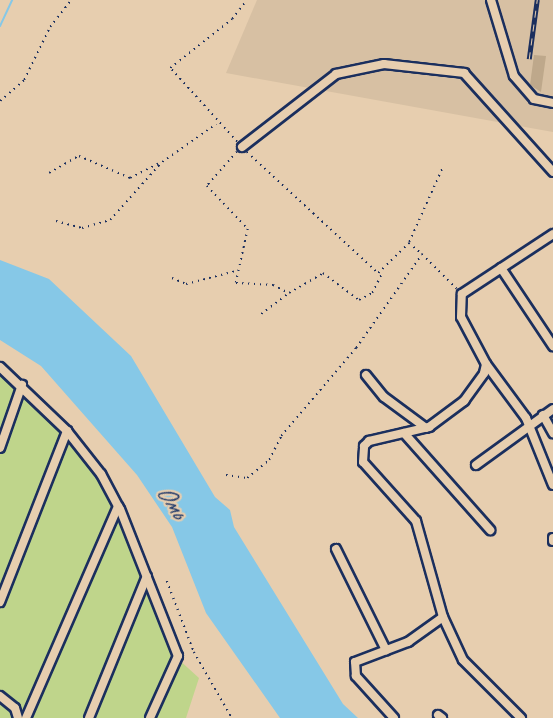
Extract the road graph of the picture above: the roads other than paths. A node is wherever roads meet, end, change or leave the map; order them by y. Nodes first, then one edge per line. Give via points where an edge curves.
1 (491, 0) edge
2 (553, 103) edge
3 (242, 147) road end
4 (553, 172) edge
5 (553, 234) edge
6 (501, 268) junction
7 (553, 346) edge
8 (486, 364) junction
9 (0, 367) edge
10 (366, 375) dead end
11 (22, 385) junction
12 (553, 409) edge
13 (543, 415) junction
14 (528, 423) junction
15 (426, 428) junction
16 (67, 431) junction
17 (404, 433) junction
18 (553, 433) edge
19 (0, 448) edge
20 (476, 465) dead end
21 (553, 485) edge
22 (118, 506) junction
23 (490, 530) dead end
24 (336, 549) dead end
25 (147, 576) junction
26 (0, 602) edge
27 (443, 617) junction
28 (386, 650) junction
29 (0, 696) edge
30 (18, 718) edge
31 (26, 718) edge
32 (89, 718) edge
33 (150, 718) edge
34 (394, 718) edge
35 (521, 718) edge

1 - 2 lane via 514,76 534,99
3 - 4 lane via 336,75 384,64 464,73
5 - 6 lane
6 - 7 lane
6 - 8 lane via 462,294 460,317
8 - 14 lane
8 - 15 lane via 464,401
9 - 11 lane
10 - 15 lane via 384,397
11 - 16 lane
11 - 19 lane
12 - 13 lane
13 - 14 lane
13 - 18 lane
14 - 20 lane
14 - 21 lane
15 - 17 lane
16 - 22 lane
16 - 26 lane
17 - 23 lane
17 - 27 lane via 369,441 362,456 416,521
22 - 25 lane
22 - 31 lane
24 - 28 lane
25 - 32 lane
25 - 33 lane via 178,656
27 - 28 lane via 408,642
27 - 35 lane via 463,660
28 - 34 lane via 355,662 356,676
29 - 30 lane via 15,708

